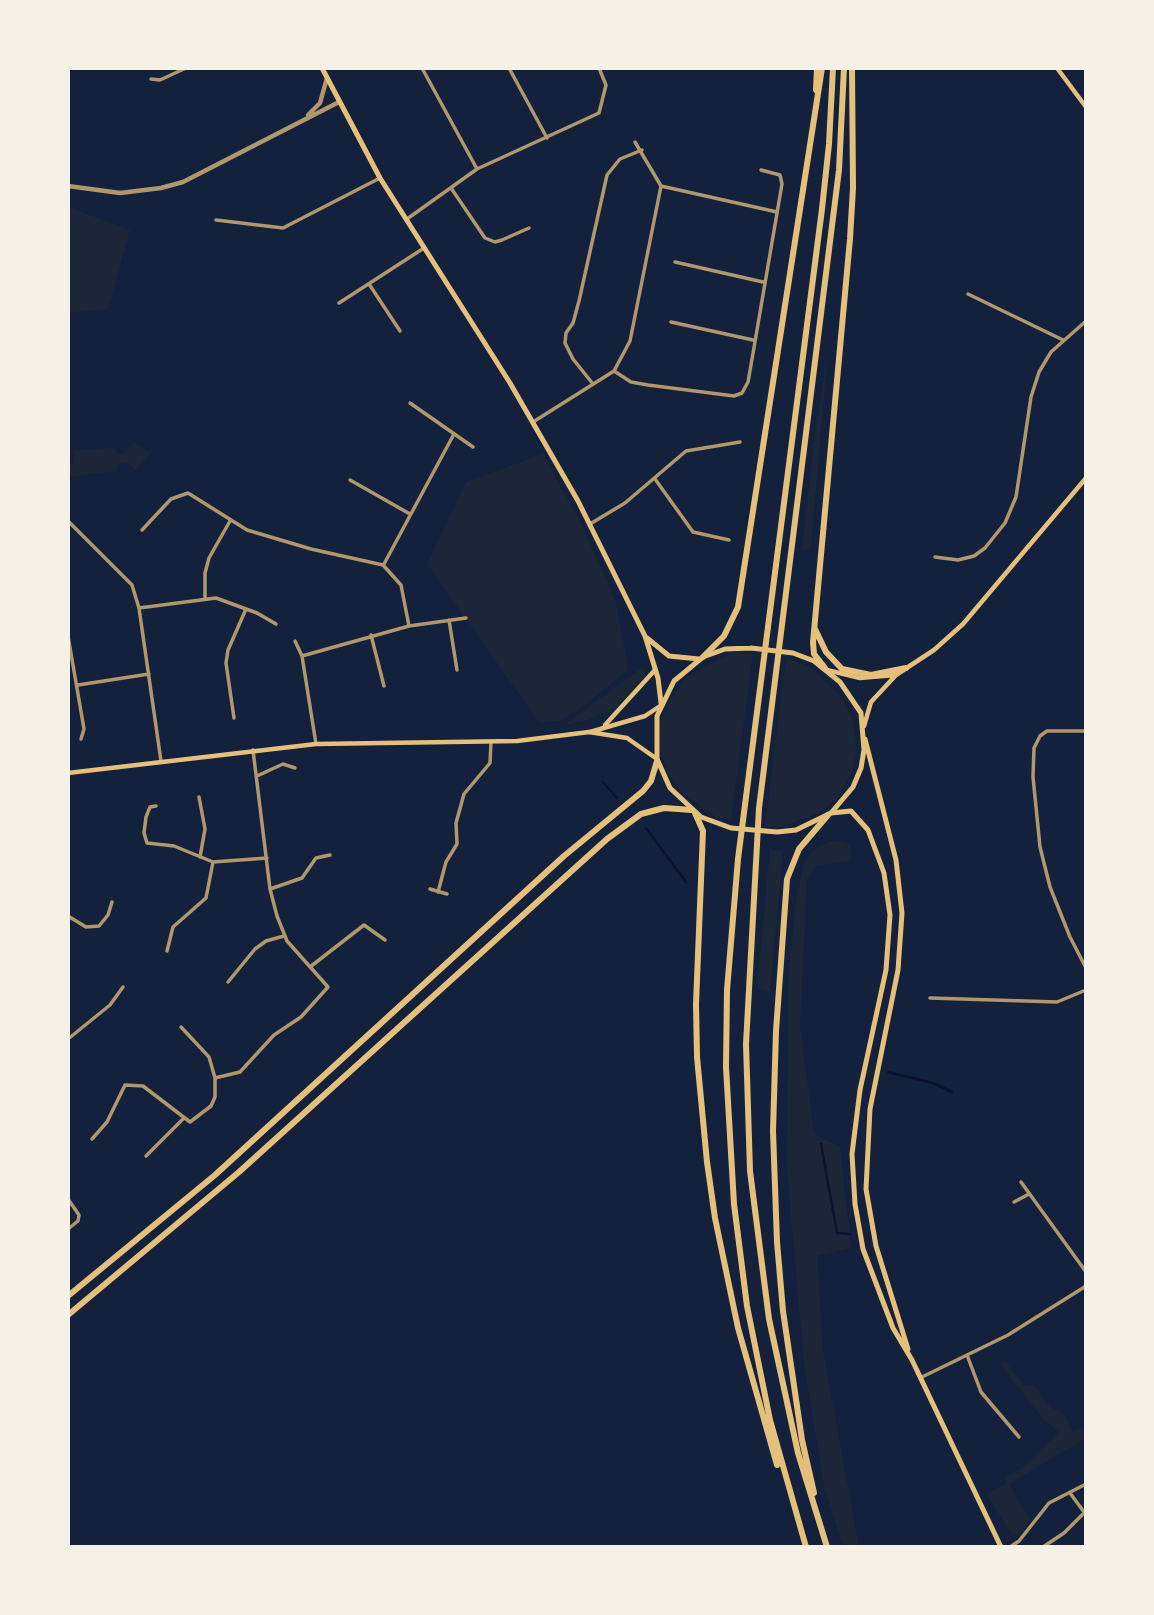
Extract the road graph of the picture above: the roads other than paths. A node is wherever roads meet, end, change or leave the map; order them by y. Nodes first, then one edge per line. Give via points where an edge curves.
1 (186, 68) edge
2 (322, 68) edge
3 (422, 68) edge
4 (509, 68) edge
5 (599, 68) edge
6 (817, 68) edge
7 (822, 68) edge
8 (832, 68) edge
9 (844, 68) edge
10 (852, 68) edge
11 (1057, 68) edge
12 (327, 78) junction
13 (151, 79) dead end
14 (339, 102) junction
15 (1086, 107) edge
16 (816, 116) junction
17 (305, 118) junction
18 (547, 138) junction
19 (635, 142) dead end
20 (642, 150) junction
21 (477, 169) junction
22 (761, 170) dead end
23 (380, 178) junction
24 (68, 186) edge
25 (661, 186) junction
26 (452, 188) junction
27 (777, 212) junction
28 (216, 220) dead end
29 (405, 220) junction
30 (529, 228) dead end
31 (424, 248) junction
32 (675, 261) dead end
33 (763, 282) junction
34 (369, 284) junction
35 (968, 294) dead end
36 (339, 303) dead end
37 (1086, 321) edge
38 (671, 322) dead end
39 (400, 331) dead end
40 (753, 340) junction
41 (1063, 340) junction
42 (614, 371) junction
43 (593, 384) junction
44 (410, 403) dead end
45 (533, 422) junction
46 (454, 434) junction
47 (740, 442) dead end
48 (473, 447) dead end
49 (1086, 478) edge
50 (655, 479) junction
51 (350, 480) dead end
52 (410, 514) junction
53 (68, 521) edge
54 (230, 521) junction
55 (590, 524) junction
56 (142, 530) dead end
57 (729, 540) dead end
58 (935, 557) dead end
59 (383, 565) junction
60 (205, 598) junction
61 (139, 608) junction
62 (246, 608) junction
63 (466, 618) dead end
64 (449, 620) junction
65 (276, 624) dead end
66 (410, 626) junction
67 (814, 627) junction
68 (371, 635) junction
69 (68, 636) edge
70 (645, 636) junction
71 (295, 641) dead end
72 (302, 656) junction
73 (701, 658) junction
74 (906, 668) junction
75 (826, 669) junction
76 (457, 670) dead end
77 (655, 670) junction
78 (149, 674) junction
79 (896, 675) junction
80 (78, 685) junction
81 (384, 686) dead end
82 (661, 704) junction
83 (234, 718) dead end
84 (604, 725) junction
85 (864, 726) junction
86 (1086, 731) edge
87 (589, 733) junction
88 (81, 739) dead end
89 (865, 740) junction
90 (491, 742) junction
91 (316, 744) junction
92 (253, 750) junction
93 (657, 760) junction
94 (161, 761) junction
95 (295, 768) dead end
96 (68, 773) edge
97 (257, 776) junction
98 (199, 797) dead end
99 (156, 806) dead end
100 (693, 812) junction
101 (830, 814) junction
102 (330, 855) dead end
103 (200, 857) junction
104 (267, 858) junction
105 (213, 862) junction
106 (270, 888) junction
107 (430, 889) dead end
108 (438, 892) junction
109 (447, 894) dead end
110 (112, 902) dead end
111 (68, 916) edge
112 (285, 936) junction
113 (385, 940) dead end
114 (167, 951) dead end
115 (310, 967) junction
116 (1086, 968) edge
117 (228, 982) dead end
118 (123, 987) dead end
119 (1086, 990) edge
120 (930, 998) dead end
121 (181, 1027) dead end
122 (68, 1039) edge
123 (215, 1078) junction
124 (183, 1119) junction
125 (92, 1139) dead end
126 (146, 1156) dead end
127 (1021, 1182) dead end
128 (1029, 1194) junction
129 (68, 1199) edge
130 (1014, 1202) dead end
131 (68, 1230) edge
132 (1086, 1272) edge
133 (1086, 1286) edge
134 (68, 1296) edge
135 (68, 1315) edge
136 (967, 1355) junction
137 (912, 1360) junction
138 (920, 1378) junction
139 (1020, 1437) dead end
140 (1086, 1484) edge
141 (1070, 1493) junction
142 (1085, 1513) edge
143 (805, 1547) edge
144 (828, 1547) edge
145 (1001, 1547) edge
146 (1010, 1547) edge
147 (1043, 1547) edge

1 - 13 street via 160,80
2 - 12 main road
3 - 21 street
4 - 18 street
5 - 18 street via 606,85 599,113
6 - 16 highway
7 - 16 highway
8 - 143 highway via 829,144 744,805 727,990 726,1067 734,1204 757,1362
9 - 144 highway via 839,170 759,808 746,1044 750,1171 758,1241 782,1387
10 - 67 highway via 852,214
11 - 15 main road
12 - 14 main road
12 - 17 street via 320,103
14 - 17 street
14 - 23 main road
16 - 73 highway via 738,607 724,636
17 - 24 street via 203,173 161,188 120,193
18 - 21 street
19 - 20 street
20 - 25 street
20 - 43 street via 621,159 607,175 579,301 566,333 565,343 573,359
21 - 26 street
22 - 27 street via 779,175
23 - 28 street via 284,228
23 - 29 main road
25 - 27 street
25 - 42 street via 630,341
26 - 29 street
26 - 30 street via 485,238 502,240
27 - 33 street
29 - 31 main road
31 - 34 street
31 - 45 main road
32 - 33 street
33 - 40 street
34 - 36 street
34 - 39 street
35 - 41 street
37 - 41 street
38 - 40 street
40 - 42 street via 748,383 734,396 631,382
41 - 58 street via 1034,385 1019,482 1005,523 974,556 958,560
42 - 43 street
43 - 45 street
44 - 46 street
45 - 55 main road
46 - 48 street
46 - 52 street
47 - 50 street via 686,451
49 - 74 main road via 963,624
50 - 55 street
50 - 57 street via 693,532
51 - 52 street
52 - 59 street
53 - 61 street via 132,585
54 - 56 street via 200,498 180,493
54 - 59 street via 276,540
54 - 60 street via 209,558
55 - 70 main road
59 - 66 street via 401,585
60 - 61 street
60 - 62 street
61 - 78 street
62 - 65 street
62 - 83 street via 226,663
63 - 64 street
64 - 66 street
64 - 76 street
66 - 68 street
67 - 74 highway via 826,652 842,669 871,675
67 - 75 highway via 814,654
68 - 72 street
68 - 81 street
69 - 80 street
70 - 73 main road via 669,656
70 - 77 main road
71 - 72 street
72 - 91 street
73 - 75 main road via 737,648 772,650 803,656
73 - 82 main road via 682,673
74 - 79 main road
75 - 79 main road via 860,678
75 - 85 main road via 856,701
77 - 82 main road
77 - 84 main road
78 - 80 street
78 - 94 street
79 - 85 main road via 871,702
80 - 88 street via 84,729
82 - 84 main road via 645,716
82 - 93 main road via 655,725
84 - 87 main road
85 - 89 main road
86 - 116 street via 1047,731 1040,737 1034,748 1033,777 1051,887
87 - 90 main road
87 - 93 main road via 627,738
89 - 101 main road via 858,777
89 - 137 main road via 896,860 902,913 898,970 868,1119 866,1189 876,1246
90 - 91 main road
90 - 108 street via 490,763 464,794 456,822 457,844 446,862
91 - 92 main road
92 - 94 main road
92 - 97 street
93 - 100 main road via 670,788
93 - 134 highway via 652,781 643,791 564,856 215,1175
94 - 96 main road
95 - 97 street via 283,764
97 - 104 street
98 - 103 street via 205,829
99 - 103 street via 150,807 146,817 147,843 174,846
100 - 101 main road via 731,828 777,832 806,827
100 - 135 highway via 664,808 641,814 607,839 239,1172
100 - 143 highway via 702,824 703,839 696,932 697,1057 715,1218 750,1373
101 - 137 main road via 844,810 860,819 880,859 888,893 888,951 856,1113 853,1182 871,1273 893,1328
101 - 144 highway via 799,849 788,878 773,1131 777,1242 790,1367
102 - 106 street via 316,858 302,878
103 - 105 street
104 - 105 street
104 - 106 street
105 - 114 street via 206,898 173,927
106 - 112 street
107 - 108 street
108 - 109 street
110 - 111 street via 99,926 86,926
112 - 115 street
112 - 117 street via 254,948
113 - 115 street via 363,925
115 - 123 street via 328,987 325,995 274,1035 240,1072
118 - 122 street via 110,1005
119 - 120 street via 1057,1002
121 - 123 street via 209,1057
123 - 124 street via 211,1106 194,1120
124 - 125 street via 143,1086 124,1085 107,1122
124 - 126 street
127 - 128 street
128 - 130 street
128 - 132 street
129 - 131 street via 79,1215
133 - 136 street
136 - 138 street
136 - 139 street via 981,1392
137 - 138 main road
138 - 145 main road
140 - 141 street
141 - 142 street
141 - 146 street via 1049,1503
142 - 147 street

